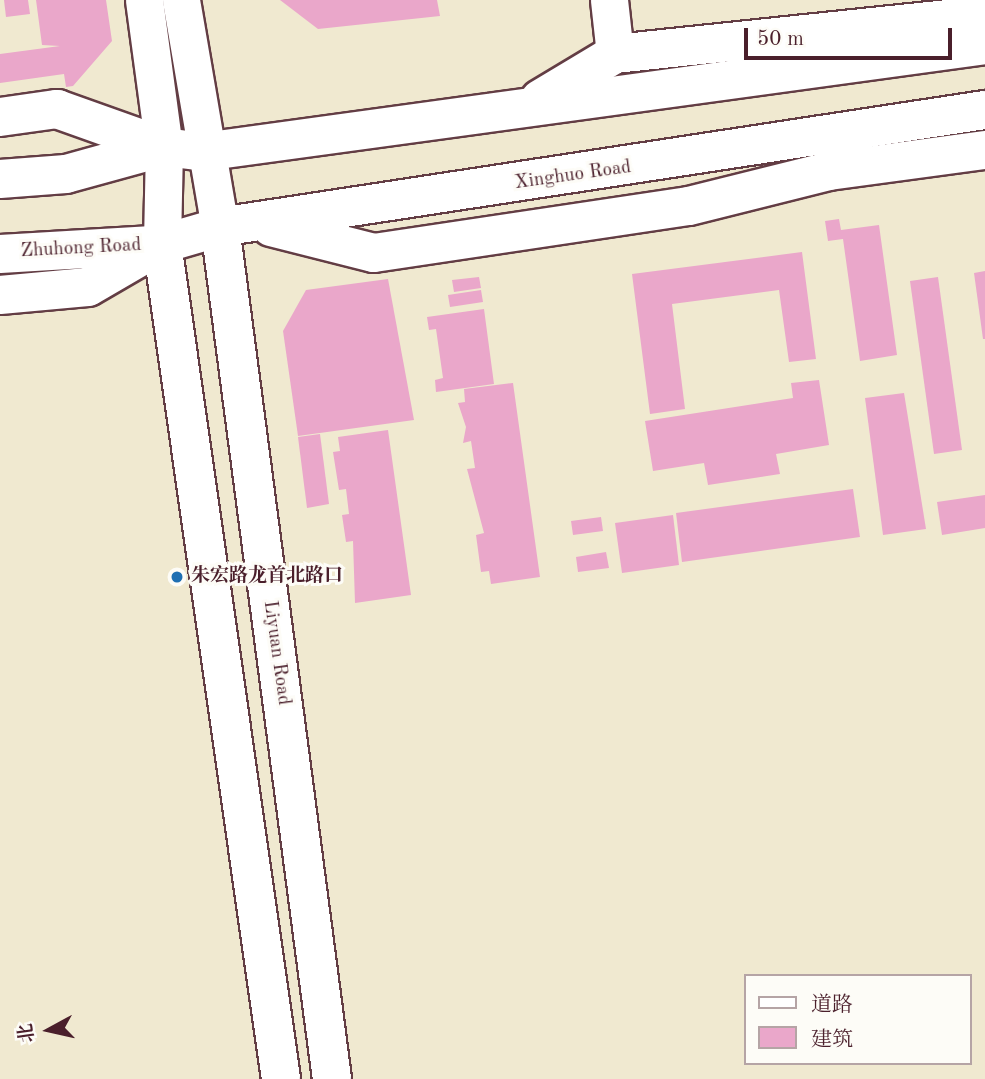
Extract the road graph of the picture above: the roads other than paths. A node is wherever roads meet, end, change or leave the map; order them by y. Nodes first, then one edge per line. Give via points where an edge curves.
1 (144, 0) edge
2 (181, 0) edge
3 (609, 0) edge
4 (985, 15) edge
5 (985, 45) edge
6 (615, 54) junction
7 (525, 107) junction
8 (985, 110) edge
9 (0, 117) edge
10 (882, 124) junction
11 (164, 147) junction
12 (985, 150) edge
13 (204, 152) junction
14 (0, 179) edge
15 (740, 191) junction
16 (236, 224) junction
17 (162, 244) junction
18 (0, 254) edge
19 (0, 295) edge
20 (281, 1079) edge
21 (332, 1079) edge

1 - 11 street
2 - 13 street
3 - 6 street
4 - 6 main road
5 - 7 main road
6 - 7 main road
7 - 13 main road
8 - 10 main road, Xinghuo Road
9 - 11 main road via 57,109
10 - 15 main road
10 - 16 main road, Xinghuo Road via 760,141 672,162
11 - 13 main road
11 - 14 main road via 66,174
11 - 17 street
12 - 15 main road
13 - 16 street
15 - 16 main road via 689,206 374,253
16 - 17 main road, Xinghuo Road
16 - 21 main road, Liyuan Road
17 - 18 main road, Zhuhong Road
17 - 19 main road via 89,287
17 - 20 main road

